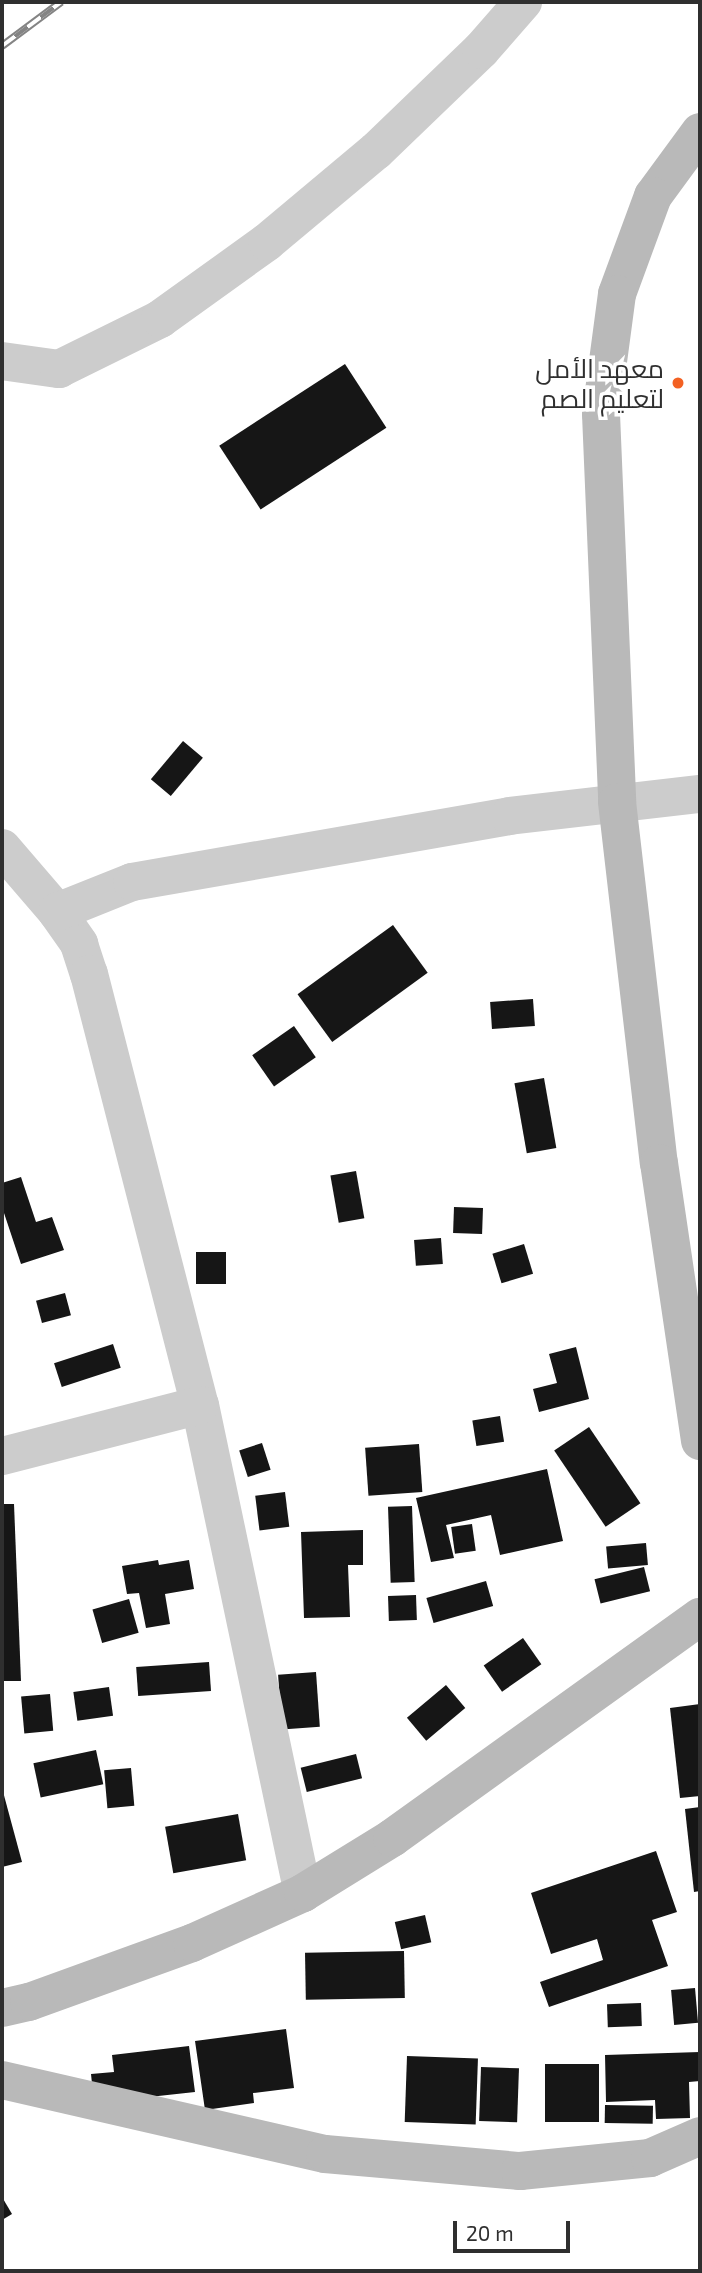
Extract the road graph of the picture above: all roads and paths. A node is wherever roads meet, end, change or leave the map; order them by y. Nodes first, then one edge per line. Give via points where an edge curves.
1 (523, 2) edge
2 (700, 132) edge
3 (2, 361) edge
4 (700, 794) edge
5 (617, 802) junction
6 (2, 849) edge
7 (57, 912) junction
8 (200, 1405) junction
9 (700, 1441) edge
10 (2, 1456) edge
11 (700, 1617) edge
12 (303, 1893) junction
13 (2, 2008) edge
14 (2, 2080) edge
15 (700, 2136) edge

1 - 3 street via 481,50 376,151 267,242 160,319 59,369
2 - 5 main road via 653,196 617,294 601,414
4 - 5 street
5 - 7 street via 509,816 132,882
5 - 9 main road via 659,1163
6 - 7 street
7 - 8 street via 79,944 89,974
8 - 10 street
8 - 12 street
11 - 12 main road via 392,1838
12 - 13 main road via 192,1943
14 - 15 main road via 325,2154 507,2169 650,2158

